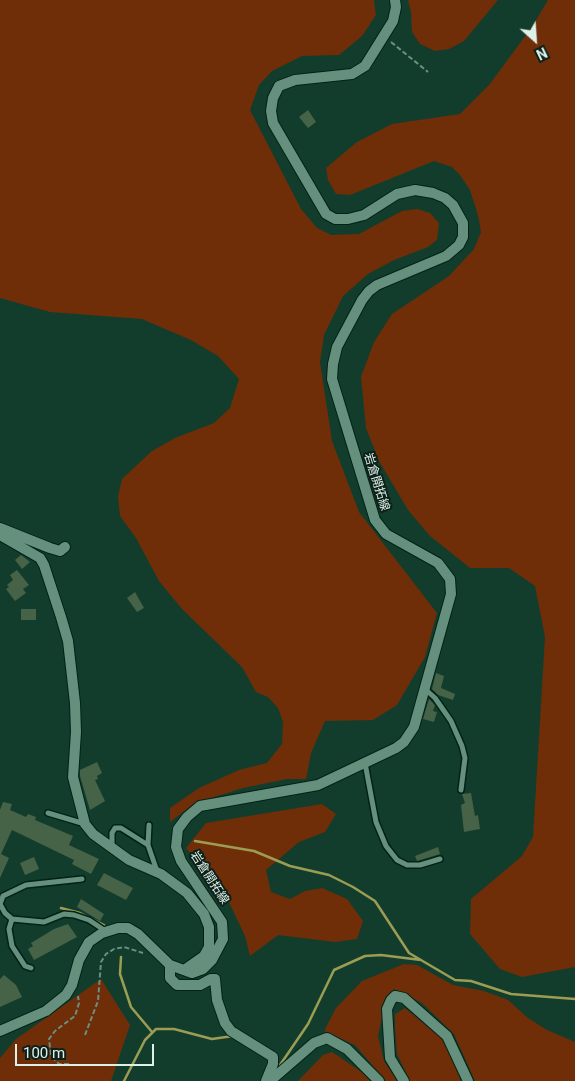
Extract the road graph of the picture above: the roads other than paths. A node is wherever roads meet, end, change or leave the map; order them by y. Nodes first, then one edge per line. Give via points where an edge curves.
1 (395, 0) edge
2 (0, 528) edge
3 (0, 535) edge
4 (65, 547) dead end
5 (424, 689) junction
6 (365, 763) junction
7 (461, 790) dead end
8 (48, 813) dead end
9 (85, 824) junction
10 (149, 825) dead end
11 (148, 845) junction
12 (112, 848) junction
13 (440, 859) dead end
14 (158, 873) junction
15 (82, 879) dead end
16 (12, 918) junction
17 (107, 932) junction
18 (170, 965) junction
19 (31, 968) dead end
20 (184, 970) junction
21 (0, 1031) edge
22 (266, 1081) edge
23 (270, 1081) edge
24 (379, 1081) edge
25 (404, 1081) edge
26 (468, 1081) edge

1 - 5 street, 岩倉開拓線 via 393,21 365,66 352,74 295,80 279,86 271,110 273,123 326,214 335,219 364,215 397,194 415,190 445,198 454,205 463,223 459,245 446,256 369,291 338,347 333,364 332,379 375,520 386,534 438,563 450,579 451,594
2 - 4 street via 60,551
3 - 9 street via 40,558 68,641 75,703 74,777
5 - 6 street, 岩倉開拓線 via 414,727 404,742
5 - 7 lane via 435,698 462,746 465,758
6 - 13 lane via 376,822 386,846 397,860 407,865
6 - 20 street, 岩倉開拓線 via 310,788 200,806 186,817 178,829 176,847 181,861 222,922 224,939 212,960 202,969 192,973
8 - 9 lane
9 - 12 street
10 - 11 lane
11 - 12 lane via 121,828 115,828
11 - 14 lane
12 - 14 street
14 - 20 street via 187,893 204,914 209,927 209,947 204,956
15 - 16 lane via 17,888 3,896 0,904
16 - 17 lane via 44,922 64,914 74,915
16 - 19 lane via 9,929 12,946 25,966
17 - 18 street via 128,928
17 - 21 street via 89,942 66,995 46,1011
18 - 20 street
18 - 22 street via 170,978 177,986 200,985 215,979 217,1000 225,1023 273,1057
23 - 24 street via 314,1043 327,1038 347,1049
25 - 26 street via 390,1058 387,1009 395,996 404,998 447,1036

